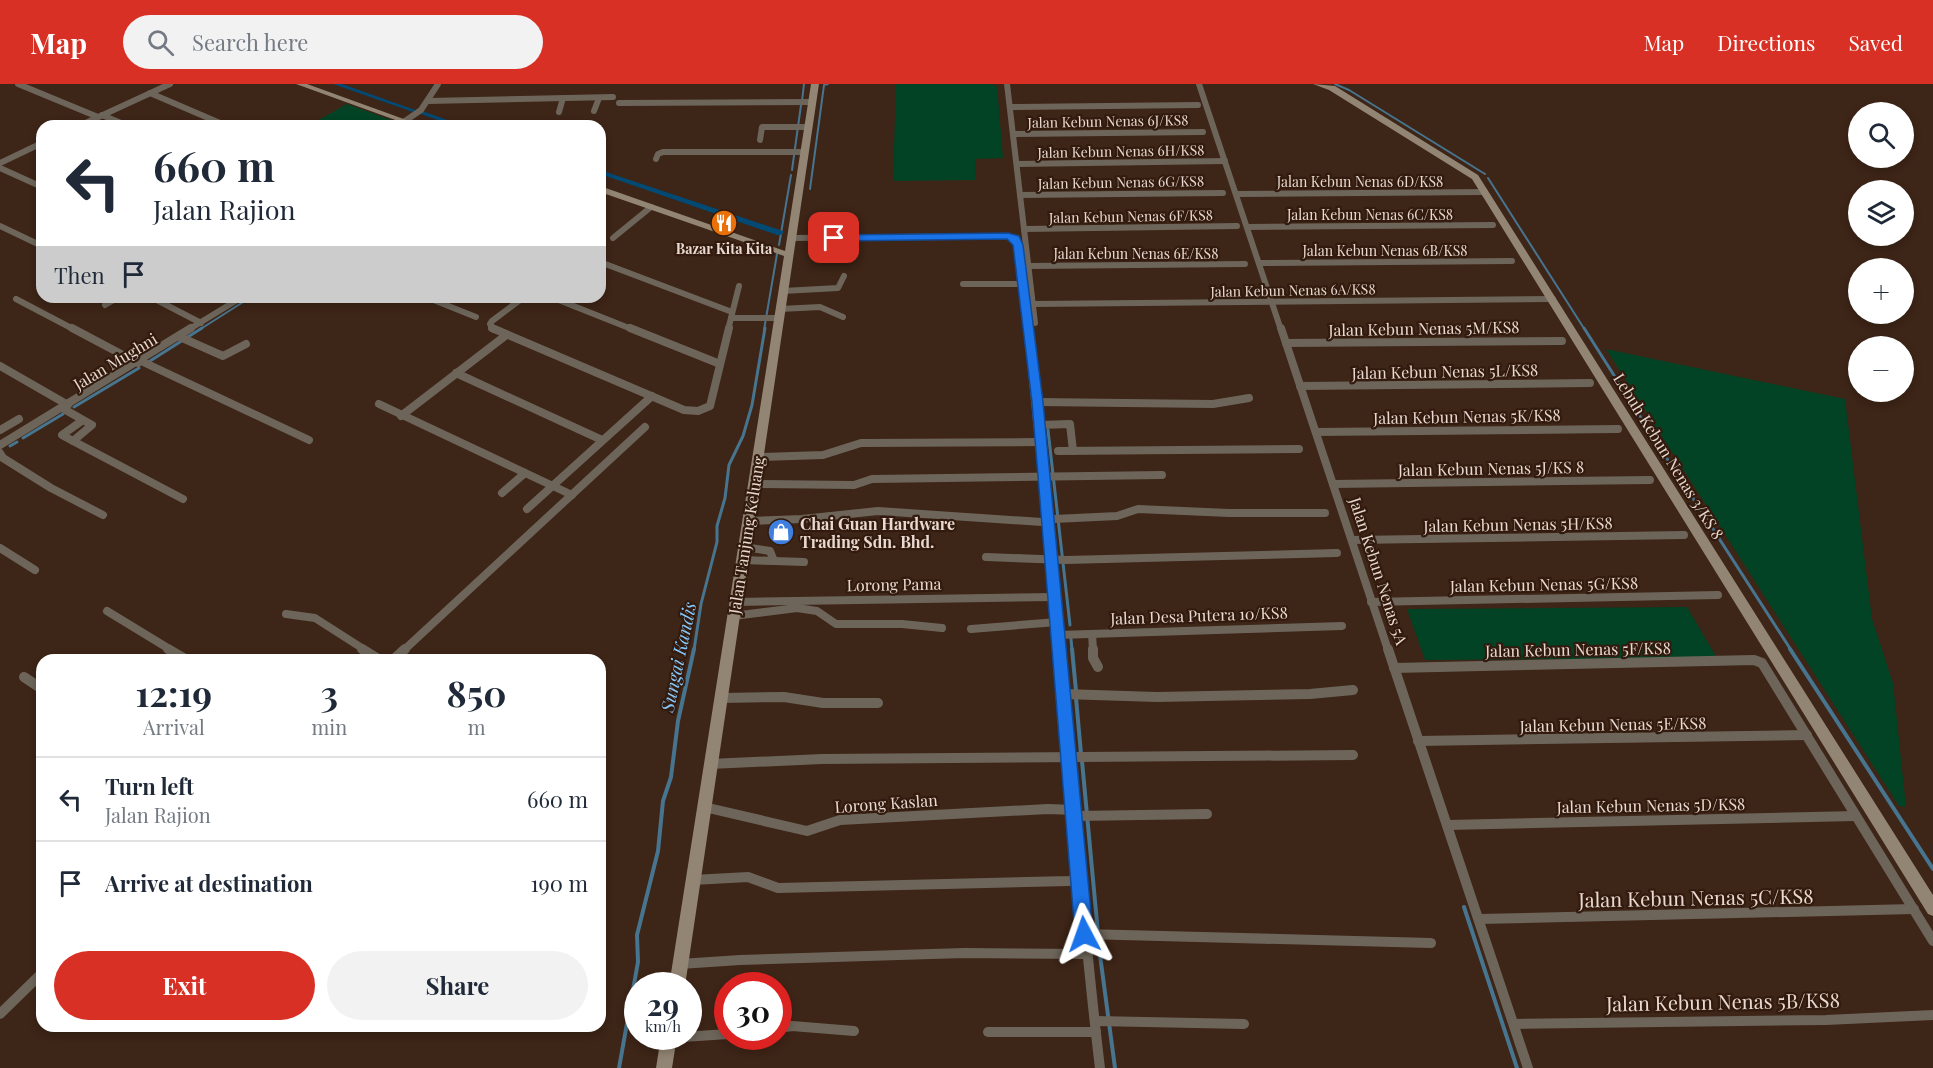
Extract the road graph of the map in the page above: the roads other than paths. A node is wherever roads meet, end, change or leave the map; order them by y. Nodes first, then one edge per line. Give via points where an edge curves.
1 (18, 84) edge
2 (170, 84) edge
3 (300, 84) edge
4 (438, 84) edge
5 (1007, 84) edge
6 (1198, 84) edge
7 (1317, 84) edge
8 (815, 90) edge
9 (150, 93) junction
10 (613, 97) dead end
11 (563, 98) junction
12 (599, 98) junction
13 (428, 101) junction
14 (619, 103) dead end
15 (1198, 105) dead end
16 (1010, 107) junction
17 (594, 111) dead end
18 (559, 112) dead end
19 (100, 116) junction
20 (92, 120) edge
21 (111, 120) edge
22 (213, 120) edge
23 (402, 120) edge
24 (406, 120) edge
25 (800, 127) junction
26 (1203, 132) dead end
27 (1013, 134) junction
28 (760, 140) dead end
29 (36, 146) edge
30 (803, 152) junction
31 (656, 159) dead end
32 (1225, 162) junction
33 (0, 163) edge
34 (1017, 164) junction
35 (0, 168) edge
36 (36, 184) edge
37 (606, 191) edge
38 (1485, 192) junction
39 (1223, 193) dead end
40 (1236, 194) junction
41 (1020, 195) junction
42 (651, 207) junction
43 (1493, 225) dead end
44 (0, 226) edge
45 (1237, 226) dead end
46 (1247, 227) junction
47 (1024, 229) junction
48 (613, 238) dead end
49 (791, 238) junction
50 (36, 243) edge
51 (789, 255) junction
52 (1512, 261) dead end
53 (1259, 263) junction
54 (606, 264) edge
55 (1245, 264) dead end
56 (1028, 266) junction
57 (844, 276) dead end
58 (963, 284) dead end
59 (1022, 284) junction
60 (739, 286) dead end
61 (783, 291) junction
62 (16, 299) dead end
63 (1552, 299) junction
64 (1272, 302) junction
65 (108, 303) edge
66 (163, 303) edge
67 (233, 303) edge
68 (441, 303) edge
69 (516, 303) edge
70 (566, 303) edge
71 (1033, 304) junction
72 (105, 305) dead end
73 (732, 315) junction
74 (774, 316) junction
75 (476, 317) dead end
76 (843, 317) dead end
77 (201, 323) junction
78 (1035, 323) dead end
79 (506, 336) junction
80 (184, 339) junction
81 (1562, 341) dead end
82 (1286, 343) junction
83 (246, 344) dead end
84 (140, 362) junction
85 (720, 364) junction
86 (0, 366) edge
87 (456, 373) junction
88 (1590, 383) dead end
89 (1300, 386) junction
90 (652, 396) junction
91 (1249, 398) dead end
92 (1039, 402) junction
93 (378, 404) dead end
94 (65, 406) junction
95 (401, 416) junction
96 (19, 419) dead end
97 (83, 420) junction
98 (1040, 425) junction
99 (645, 427) dead end
100 (1618, 429) dead end
101 (0, 430) edge
102 (1316, 432) junction
103 (309, 440) dead end
104 (602, 440) junction
105 (73, 441) junction
106 (1037, 442) junction
107 (0, 446) edge
108 (1299, 449) dead end
109 (1058, 451) dead end
110 (1073, 451) junction
111 (0, 453) edge
112 (765, 457) junction
113 (525, 473) junction
114 (1162, 475) dead end
115 (1047, 476) junction
116 (1650, 480) dead end
117 (757, 484) junction
118 (1333, 484) junction
119 (552, 486) junction
120 (502, 493) dead end
121 (572, 495) junction
122 (183, 499) dead end
123 (527, 509) dead end
124 (1325, 513) dead end
125 (103, 515) dead end
126 (751, 520) junction
127 (1048, 520) junction
128 (1684, 536) dead end
129 (1352, 540) junction
130 (744, 547) junction
131 (0, 548) edge
132 (1337, 553) dead end
133 (986, 557) dead end
134 (1046, 559) junction
135 (742, 560) junction
136 (774, 561) junction
137 (804, 562) dead end
138 (35, 570) dead end
139 (1718, 595) dead end
140 (1051, 597) junction
141 (743, 602) junction
142 (1371, 602) junction
143 (107, 611) dead end
144 (286, 614) dead end
145 (733, 616) junction
146 (1057, 622) junction
147 (1342, 626) dead end
148 (942, 627) dead end
149 (971, 628) dead end
150 (1092, 634) junction
151 (1058, 635) junction
152 (177, 654) edge
153 (371, 654) edge
154 (400, 654) edge
155 (1098, 667) dead end
156 (1394, 668) junction
157 (24, 677) dead end
158 (36, 685) edge
159 (1353, 690) dead end
160 (1066, 694) junction
161 (721, 698) junction
162 (878, 703) dead end
163 (1807, 735) junction
164 (1418, 741) junction
165 (1353, 755) dead end
166 (1064, 757) junction
167 (720, 764) junction
168 (713, 809) junction
169 (1075, 813) junction
170 (1208, 814) dead end
171 (1856, 816) junction
172 (1447, 825) junction
173 (695, 880) junction
174 (1075, 880) junction
175 (1914, 909) junction
176 (1933, 909) edge
177 (1479, 919) junction
178 (1088, 934) junction
179 (1933, 941) edge
180 (1431, 943) dead end
181 (1088, 954) junction
182 (680, 964) junction
183 (679, 972) edge
184 (36, 979) edge
185 (0, 1014) edge
186 (1933, 1015) edge
187 (1244, 1024) dead end
188 (1514, 1024) junction
189 (792, 1026) edge
190 (1096, 1027) junction
191 (854, 1031) dead end
192 (988, 1032) dead end
193 (667, 1050) edge
194 (664, 1068) edge
195 (1100, 1068) edge
196 (1528, 1068) edge

1 - 19 street
2 - 9 street
3 - 23 street
4 - 13 street
5 - 16 street
6 - 32 street, Jalan Kebun Nenas 5A
7 - 38 street, Lebuh Kebun Nenas 3/KS 8 via 1332,88 1470,173
8 - 14 street
8 - 25 street, Jalan Tanjung Keluang
9 - 19 street
9 - 22 street
10 - 12 street
11 - 12 street
11 - 13 street
11 - 18 street
12 - 17 street
13 - 24 street
15 - 16 street
16 - 27 street
19 - 20 street
19 - 21 street
25 - 28 street via 762,127
25 - 30 street, Jalan Tanjung Keluang
26 - 27 street, Jalan Kebun Nenas 6J/KS8
27 - 34 street
29 - 33 street
30 - 31 street via 663,152
30 - 49 street, Jalan Tanjung Keluang
32 - 34 street, Jalan Kebun Nenas 6H/KS8
32 - 40 street, Jalan Kebun Nenas 5A
34 - 41 street
35 - 36 street
37 - 42 street
38 - 40 street, Jalan Kebun Nenas 6D/KS8
38 - 63 street, Lebuh Kebun Nenas 3/KS 8
39 - 41 street, Jalan Kebun Nenas 6G/KS8
40 - 46 street, Jalan Kebun Nenas 5A
41 - 47 street
42 - 48 street
42 - 51 street
43 - 46 street, Jalan Kebun Nenas 6C/KS8
44 - 50 street
45 - 47 street, Jalan Kebun Nenas 6F/KS8
46 - 53 street, Jalan Kebun Nenas 5A
47 - 56 street
49 - 51 street, Jalan Tanjung Keluang
49 - 59 street via 1012,237 1018,245
51 - 61 street, Jalan Tanjung Keluang
52 - 53 street, Jalan Kebun Nenas 6B/KS8
53 - 64 street, Jalan Kebun Nenas 5A
54 - 73 street
55 - 56 street, Jalan Kebun Nenas 6E/KS8
56 - 71 street
57 - 61 street via 838,288
58 - 59 street
59 - 92 street
60 - 73 street
61 - 74 street, Jalan Tanjung Keluang
62 - 84 street
63 - 64 street, Jalan Kebun Nenas 6A/KS8
63 - 176 street, Lebuh Kebun Nenas 3/KS 8
64 - 71 street, Jalan Kebun Nenas 6A/KS8
64 - 82 street, Jalan Kebun Nenas 5A
65 - 72 street
66 - 77 street
67 - 77 street, Jalan Mughni
68 - 75 street
69 - 79 street via 492,321 492,329
70 - 85 street
71 - 78 street
73 - 74 street
73 - 85 street
74 - 76 street via 820,307
74 - 112 street, Jalan Tanjung Keluang
77 - 80 street, Jalan Mughni
79 - 87 street
79 - 90 street
80 - 83 street via 223,356
80 - 84 street, Jalan Mughni
81 - 82 street, Jalan Kebun Nenas 5M/KS8
82 - 89 street, Jalan Kebun Nenas 5A
84 - 94 street, Jalan Mughni
84 - 103 street
85 - 90 street via 710,406 699,411 684,410
86 - 94 street
87 - 95 street
87 - 104 street
88 - 89 street, Jalan Kebun Nenas 5L/KS8
89 - 102 street, Jalan Kebun Nenas 5A
90 - 104 street
91 - 92 street via 1213,404
92 - 98 street
93 - 95 street
94 - 97 street
94 - 107 street, Jalan Mughni
95 - 113 street
96 - 101 street
97 - 105 street via 92,425
97 - 105 street via 62,434
98 - 106 street
98 - 110 street via 1070,424
99 - 121 street
100 - 102 street, Jalan Kebun Nenas 5K/KS8
102 - 118 street, Jalan Kebun Nenas 5A
104 - 119 street
105 - 122 street
106 - 112 street via 861,443 823,454
106 - 115 street
108 - 110 street
109 - 110 street
111 - 125 street via 51,488
112 - 117 street, Jalan Tanjung Keluang
113 - 119 street
113 - 120 street
114 - 115 street
115 - 117 street via 872,479 854,485
115 - 127 street
116 - 118 street, Jalan Kebun Nenas 5J/KS 8
117 - 126 street, Jalan Tanjung Keluang
118 - 129 street, Jalan Kebun Nenas 5A
119 - 121 street
119 - 123 street
121 - 154 street
124 - 127 street via 1138,509 1117,516
126 - 127 street via 889,511
126 - 130 street, Jalan Tanjung Keluang
127 - 134 street
128 - 129 street, Jalan Kebun Nenas 5H/KS8
129 - 142 street, Jalan Kebun Nenas 5A
130 - 135 street, Jalan Tanjung Keluang
130 - 136 street via 770,551
131 - 138 street
132 - 134 street
133 - 134 street
134 - 140 street
135 - 136 street
135 - 141 street, Jalan Tanjung Keluang
136 - 137 street
139 - 142 street, Jalan Kebun Nenas 5G/KS8
140 - 141 street, Lorong Pama
140 - 146 street
141 - 145 street, Jalan Tanjung Keluang
142 - 156 street, Jalan Kebun Nenas 5A
143 - 152 street
144 - 153 street via 315,618
145 - 148 street via 788,609 817,612 836,624
145 - 161 street, Jalan Tanjung Keluang
146 - 149 street
146 - 151 street
147 - 150 street, Jalan Desa Putera 10/KS8
150 - 151 street, Jalan Desa Putera 10/KS8
150 - 155 street via 1093,658
151 - 160 street
156 - 163 street, Jalan Kebun Nenas 5F/KS8 via 1762,663
156 - 164 street, Jalan Kebun Nenas 5A
157 - 158 street
159 - 160 street via 1157,697
160 - 166 street
161 - 162 street via 784,697 823,703
161 - 167 street, Jalan Tanjung Keluang
163 - 164 street, Jalan Kebun Nenas 5E/KS8
163 - 171 street
164 - 172 street, Jalan Kebun Nenas 5A
165 - 166 street
166 - 167 street
166 - 169 street
167 - 168 street, Jalan Tanjung Keluang
168 - 169 street, Lorong Kaslan via 807,831 840,820 1048,809
168 - 173 street, Jalan Tanjung Keluang
169 - 170 street, Lorong Kaslan
169 - 174 street
171 - 172 street, Jalan Kebun Nenas 5D/KS8
171 - 175 street
172 - 177 street, Jalan Kebun Nenas 5A
173 - 174 street via 748,877 778,888
173 - 182 street, Jalan Tanjung Keluang
174 - 178 street
175 - 177 street, Jalan Kebun Nenas 5C/KS8
175 - 179 street
177 - 188 street, Jalan Kebun Nenas 5A
178 - 180 street
178 - 181 street
181 - 182 street via 1029,951 722,959
181 - 190 street
182 - 183 street, Jalan Tanjung Keluang
184 - 185 street
186 - 188 street, Jalan Kebun Nenas 5B/KS8
187 - 190 street
188 - 196 street, Jalan Kebun Nenas 5A
189 - 191 street
190 - 192 street
190 - 195 street
193 - 194 street

